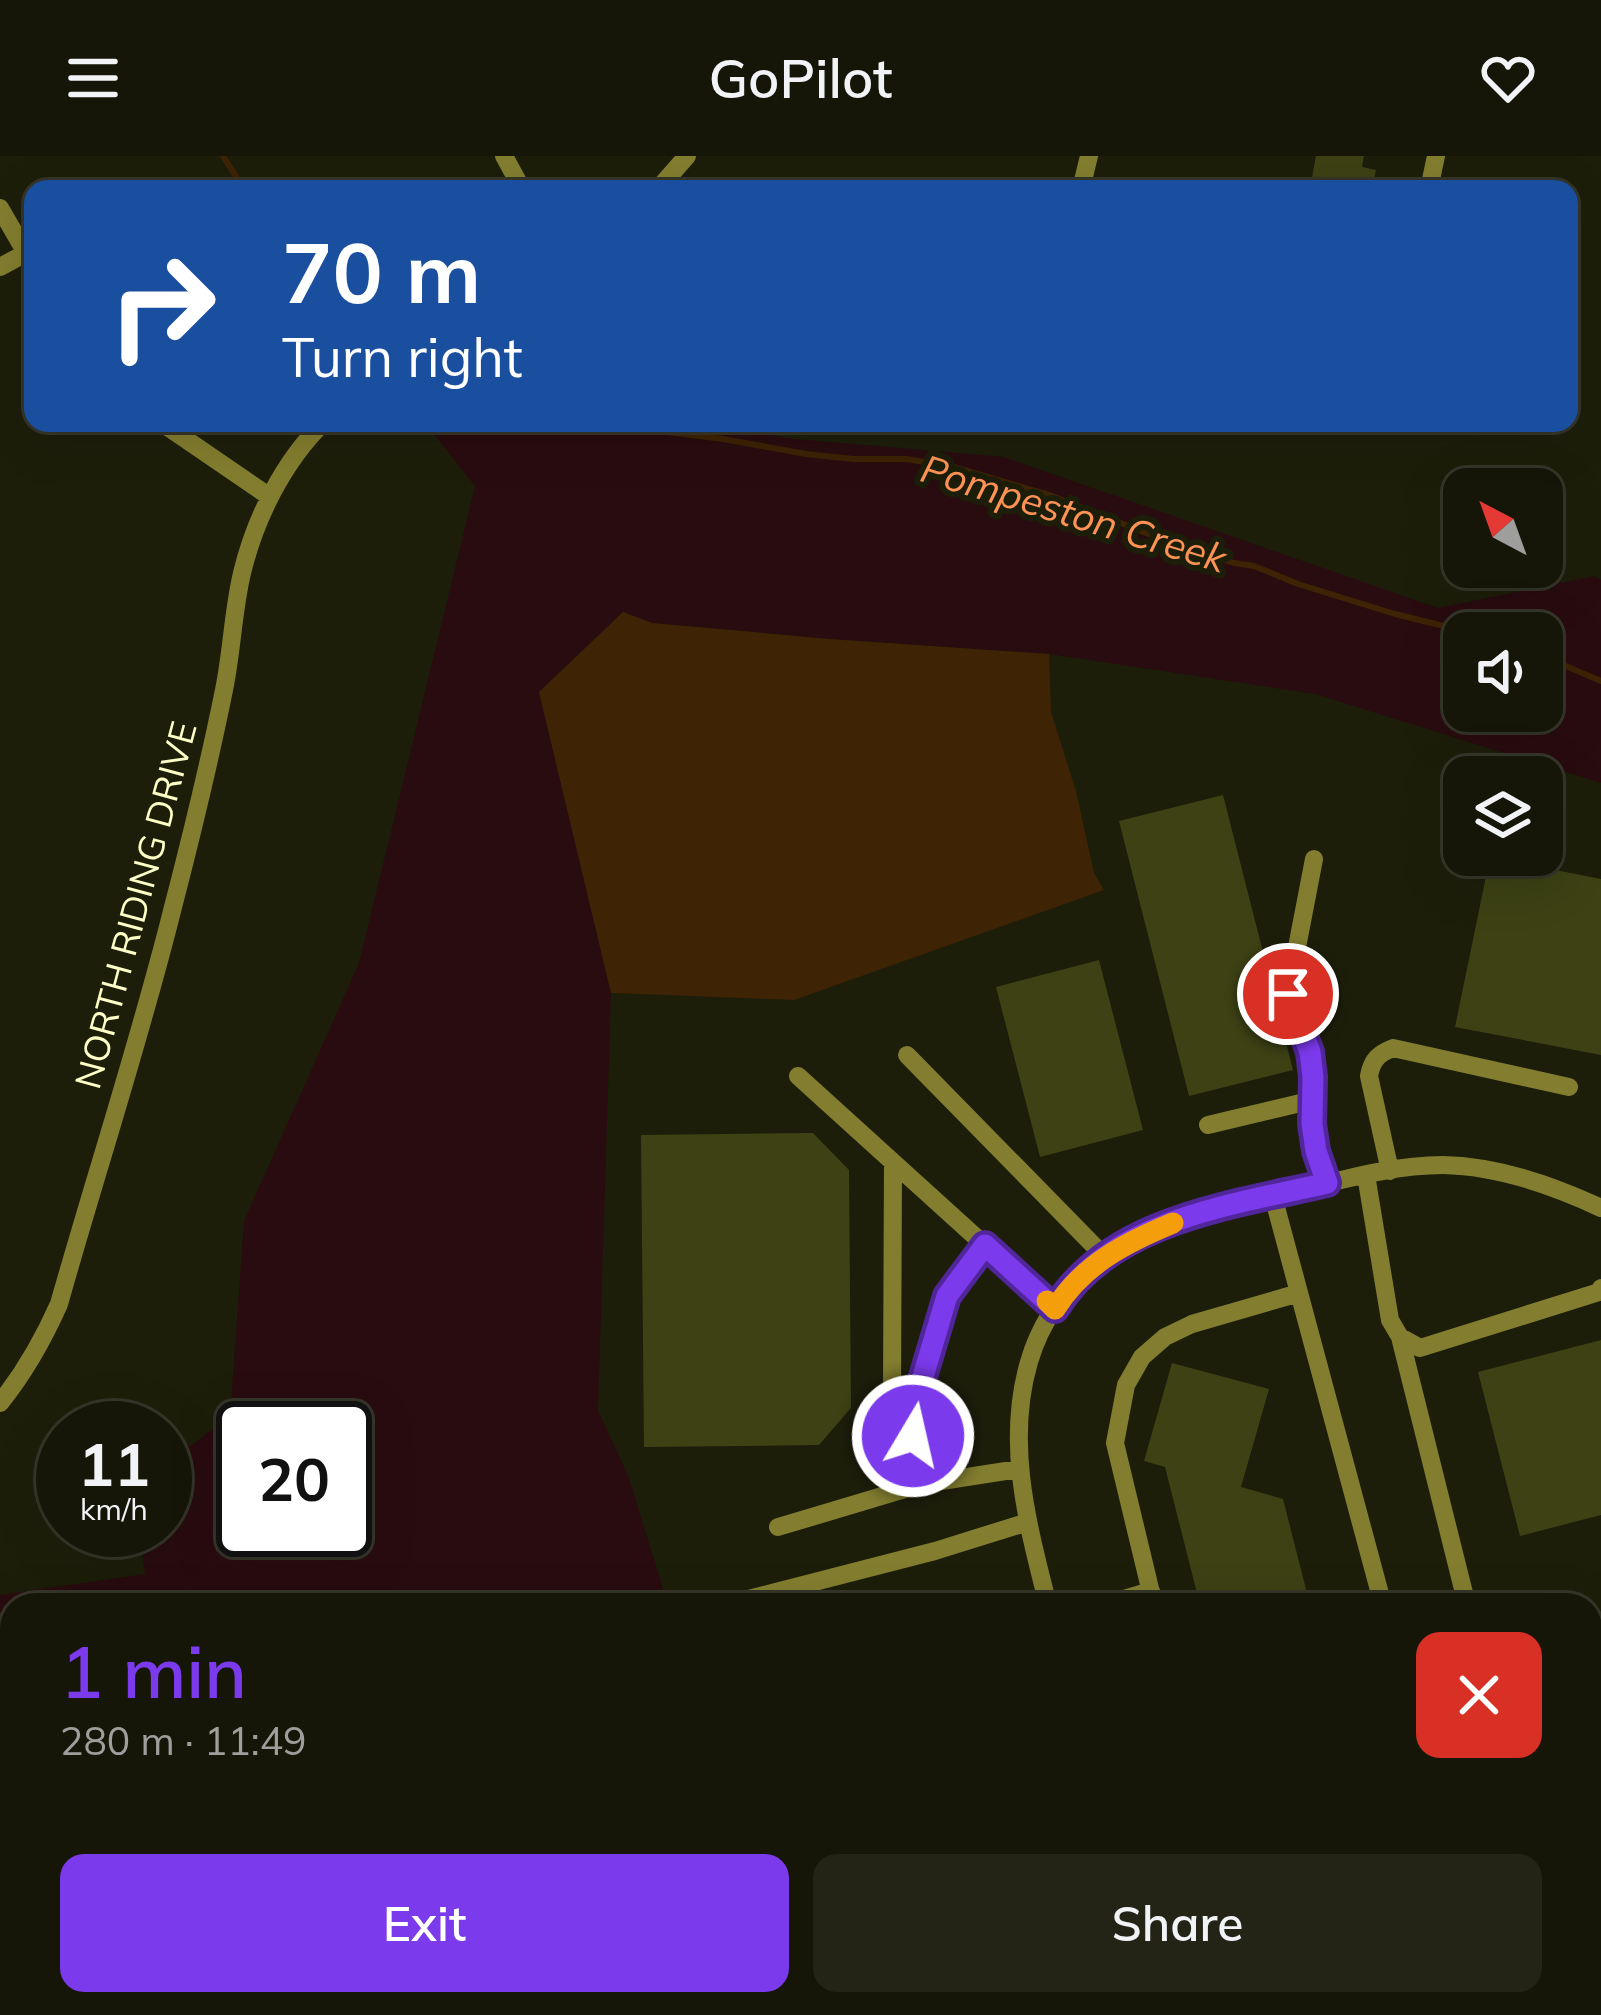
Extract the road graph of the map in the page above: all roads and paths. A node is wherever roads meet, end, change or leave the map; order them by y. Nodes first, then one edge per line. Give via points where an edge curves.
1 (687, 156) edge
2 (666, 180) edge
3 (0, 208) edge
4 (24, 249) edge
5 (175, 432) edge
6 (315, 432) edge
7 (270, 497) junction
8 (1315, 859) dead end
9 (907, 1055) dead end
10 (798, 1076) dead end
11 (1569, 1087) dead end
12 (1313, 1100) junction
13 (1208, 1125) dead end
14 (893, 1162) junction
15 (1390, 1171) junction
16 (1366, 1175) junction
17 (1327, 1183) junction
18 (1273, 1196) junction
19 (1601, 1208) edge
20 (985, 1245) junction
21 (1106, 1257) junction
22 (1601, 1288) edge
23 (1299, 1293) junction
24 (1055, 1309) junction
25 (1400, 1337) junction
26 (919, 1399) junction
27 (0, 1403) edge
28 (1019, 1469) junction
29 (922, 1484) junction
30 (1028, 1522) junction
31 (778, 1527) dead end
32 (770, 1593) edge
33 (1045, 1593) edge
34 (1152, 1593) edge
35 (1380, 1593) edge
36 (1464, 1593) edge

1 - 2 street
3 - 4 street
5 - 7 street
6 - 7 street, NORTH RIDING DRIVE
7 - 27 street, NORTH RIDING DRIVE via 241,575 226,682 171,918 59,1304
8 - 12 street via 1288,994 1310,1052
9 - 21 street
10 - 14 street
11 - 15 street via 1393,1048 1380,1053 1369,1076
12 - 13 street
12 - 17 street
14 - 20 street
14 - 26 street via 892,1396
15 - 16 street
15 - 19 street via 1480,1168
16 - 17 street
16 - 25 street via 1390,1320
17 - 18 street
18 - 21 street via 1177,1221
18 - 23 street
20 - 24 street
20 - 26 street via 947,1296
21 - 24 street
22 - 25 street via 1420,1348
23 - 34 street via 1165,1337 1126,1385 1115,1442
23 - 35 street
24 - 28 street via 1030,1358
25 - 36 street
26 - 29 street via 913,1436
28 - 29 street
28 - 30 street
29 - 31 street
30 - 32 street
30 - 33 street

